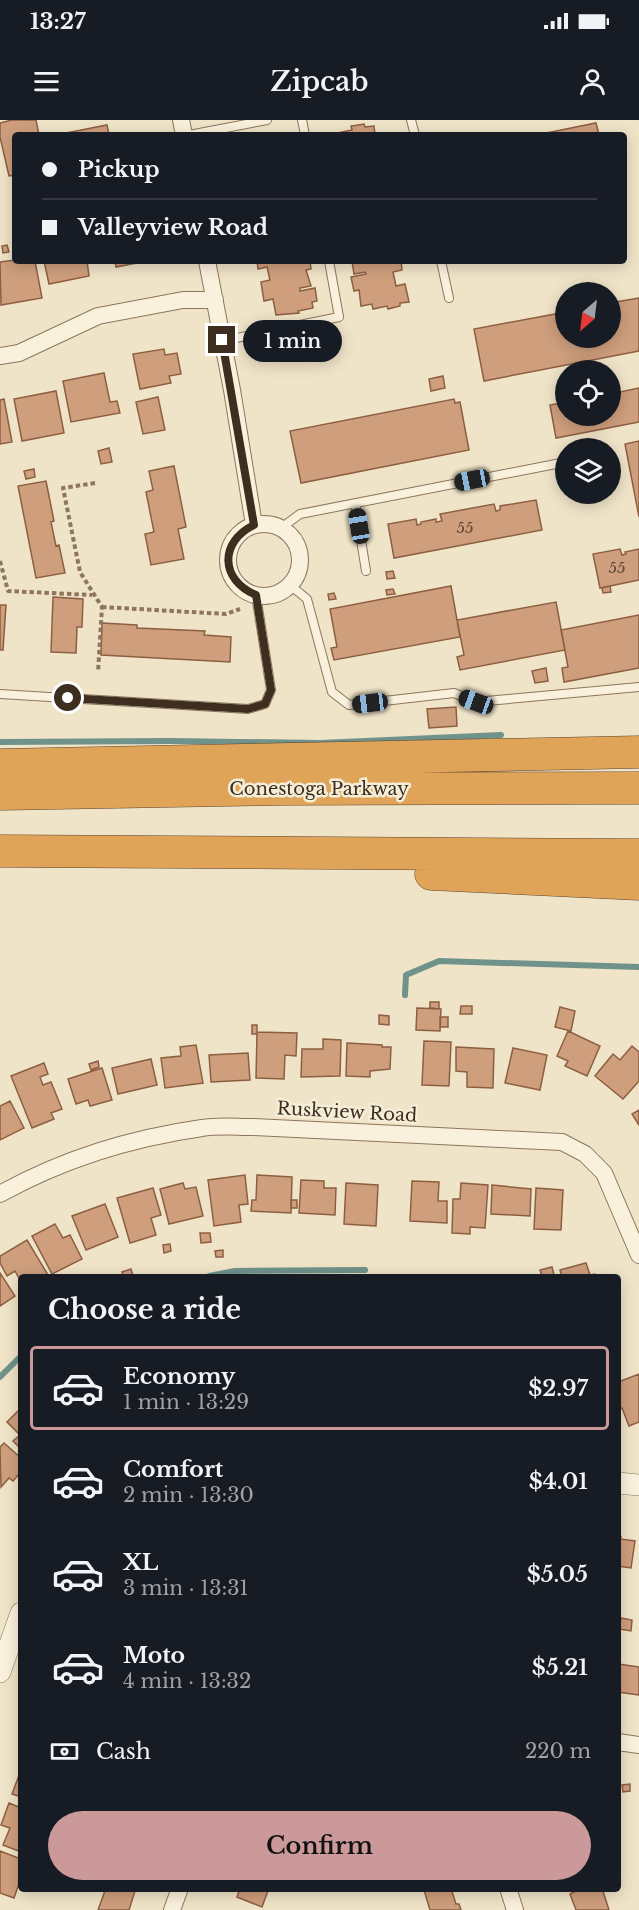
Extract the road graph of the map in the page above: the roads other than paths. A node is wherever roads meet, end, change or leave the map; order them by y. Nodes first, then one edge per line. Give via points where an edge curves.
1 (267, 120) edge
2 (205, 132) edge
3 (208, 264) edge
4 (329, 264) edge
5 (442, 264) edge
6 (449, 298) dead end
7 (215, 300) junction
8 (222, 340) junction
9 (0, 356) edge
10 (555, 464) edge
11 (355, 503) junction
12 (254, 525) junction
13 (282, 528) junction
14 (366, 571) dead end
15 (290, 585) junction
16 (256, 595) junction
17 (639, 687) edge
18 (0, 694) edge
19 (639, 752) edge
20 (0, 765) edge
21 (639, 788) edge
22 (0, 794) edge
23 (0, 851) edge
24 (313, 854) junction
25 (639, 855) edge
26 (639, 884) edge
27 (0, 1194) edge
28 (639, 1255) edge
29 (621, 1484) edge
30 (639, 1485) edge
31 (18, 1621) edge
32 (0, 1672) edge
33 (621, 1742) edge
34 (639, 1745) edge
35 (179, 1892) edge
36 (509, 1892) edge
37 (172, 1910) edge
38 (515, 1910) edge

1 - 2 lane
3 - 7 street
4 - 8 lane via 339,317
5 - 6 lane
7 - 8 street
7 - 9 street via 183,300 98,316 19,353
8 - 12 street
10 - 11 lane
11 - 13 lane via 300,514
11 - 14 lane
12 - 13 street
12 - 16 street via 235,539 228,561 236,583
13 - 15 street via 297,544 300,555 297,576
15 - 16 street via 268,596
15 - 17 lane via 307,599 332,692 350,705 454,693 476,702
16 - 18 lane via 271,690 265,704 248,709
19 - 20 highway
21 - 22 highway, Conestoga Parkway
23 - 24 highway
24 - 25 highway
24 - 26 highway via 373,871
27 - 28 street, Ruskview Road via 30,1177 89,1154 204,1127 562,1142 585,1154 604,1173
29 - 30 street
31 - 32 street
33 - 34 street
35 - 37 street
36 - 38 street

